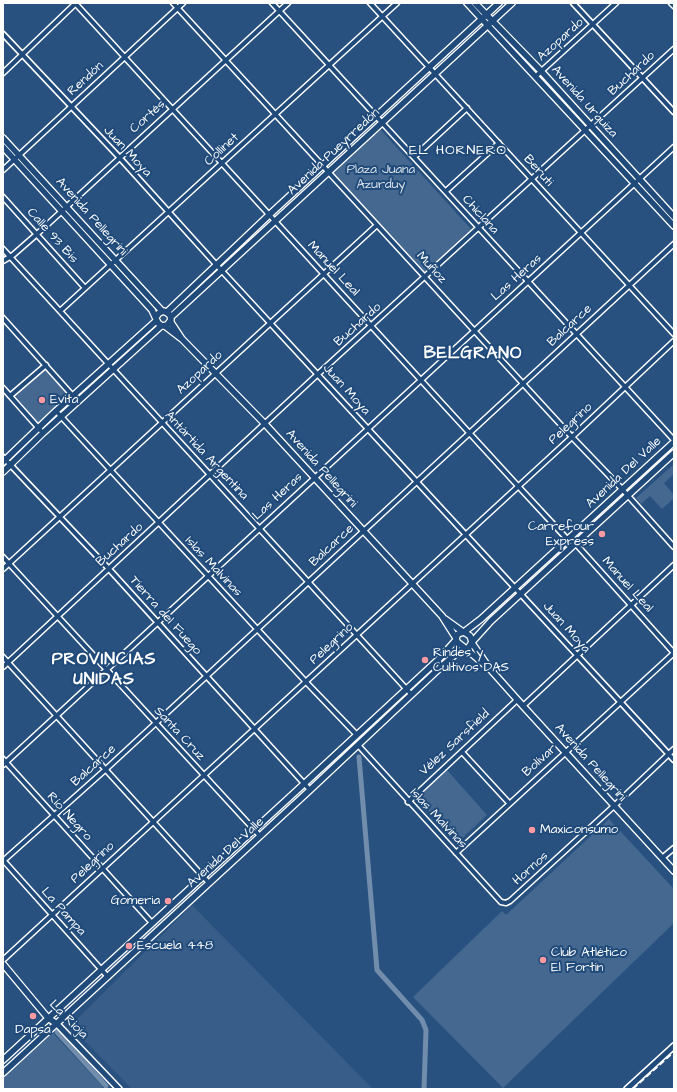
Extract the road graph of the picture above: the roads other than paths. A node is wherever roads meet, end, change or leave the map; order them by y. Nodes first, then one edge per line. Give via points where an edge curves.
1 (76, 3) edge
2 (173, 3) edge
3 (183, 3) edge
4 (272, 3) edge
5 (288, 3) edge
6 (370, 3) edge
7 (397, 3) edge
8 (467, 3) edge
9 (475, 3) edge
10 (499, 3) edge
11 (512, 3) edge
12 (573, 3) edge
13 (616, 3) edge
14 (672, 3) edge
15 (674, 6) edge
16 (178, 8) junction
17 (280, 11) junction
18 (383, 16) junction
19 (484, 17) junction
20 (490, 24) junction
21 (594, 25) junction
22 (3, 34) edge
23 (674, 49) edge
24 (22, 54) junction
25 (124, 57) junction
26 (226, 59) junction
27 (329, 64) junction
28 (429, 67) junction
29 (541, 71) junction
30 (3, 73) edge
31 (436, 74) junction
32 (536, 76) junction
33 (643, 77) junction
34 (71, 107) junction
35 (467, 108) junction
36 (172, 109) junction
37 (674, 112) edge
38 (276, 113) junction
39 (376, 117) junction
40 (382, 122) junction
41 (591, 126) junction
42 (586, 131) junction
43 (3, 138) edge
44 (499, 143) junction
45 (3, 147) edge
46 (674, 147) edge
47 (19, 155) junction
48 (119, 157) junction
49 (414, 157) junction
50 (14, 159) junction
51 (223, 163) junction
52 (323, 166) junction
53 (3, 170) edge
54 (329, 172) junction
55 (639, 179) junction
56 (532, 180) junction
57 (634, 183) junction
58 (446, 191) junction
59 (3, 197) edge
60 (66, 206) junction
61 (62, 211) junction
62 (168, 211) junction
63 (269, 215) junction
64 (674, 217) edge
65 (275, 221) junction
66 (377, 225) junction
67 (674, 226) edge
68 (478, 229) junction
69 (37, 234) junction
70 (580, 234) junction
71 (674, 244) edge
72 (3, 249) edge
73 (10, 256) junction
74 (3, 261) edge
75 (113, 262) junction
76 (217, 266) junction
77 (222, 271) junction
78 (323, 274) junction
79 (425, 276) junction
80 (528, 282) junction
81 (629, 285) junction
82 (86, 288) junction
83 (60, 311) junction
84 (168, 315) junction
85 (3, 318) edge
86 (160, 322) junction
87 (271, 323) junction
88 (372, 326) junction
89 (474, 330) junction
90 (674, 334) edge
91 (576, 335) junction
92 (138, 338) junction
93 (182, 339) junction
94 (674, 341) edge
95 (142, 343) junction
96 (46, 365) junction
97 (107, 365) junction
98 (112, 370) junction
99 (214, 373) junction
100 (318, 374) junction
101 (421, 379) junction
102 (524, 384) junction
103 (625, 387) junction
104 (3, 388) edge
105 (10, 396) junction
106 (73, 396) junction
107 (56, 412) junction
108 (61, 416) junction
109 (161, 423) junction
110 (265, 424) junction
111 (367, 428) junction
112 (41, 430) junction
113 (470, 432) junction
114 (572, 437) junction
115 (674, 441) edge
116 (674, 453) edge
117 (4, 460) edge
118 (11, 465) junction
119 (111, 469) junction
120 (3, 472) edge
121 (211, 476) junction
122 (313, 478) junction
123 (417, 482) junction
124 (518, 486) junction
125 (622, 489) junction
126 (627, 496) junction
127 (60, 516) junction
128 (159, 523) junction
129 (259, 529) junction
130 (362, 531) junction
131 (466, 534) junction
132 (568, 540) junction
133 (575, 543) junction
134 (674, 547) edge
135 (3, 557) edge
136 (9, 563) junction
137 (674, 565) edge
138 (3, 569) edge
139 (109, 569) junction
140 (208, 576) junction
141 (308, 582) junction
142 (411, 584) junction
143 (516, 588) junction
144 (522, 594) junction
145 (632, 605) junction
146 (58, 616) junction
147 (442, 616) junction
148 (158, 623) junction
149 (257, 629) junction
150 (464, 632) junction
151 (356, 635) junction
152 (456, 639) junction
153 (472, 642) junction
154 (465, 649) junction
155 (674, 653) edge
156 (577, 655) junction
157 (3, 657) edge
158 (8, 662) junction
159 (3, 667) edge
160 (490, 669) junction
161 (107, 670) junction
162 (206, 676) junction
163 (306, 682) junction
164 (405, 688) junction
165 (411, 694) junction
166 (517, 700) junction
167 (621, 702) junction
168 (523, 706) junction
169 (56, 716) junction
170 (155, 723) junction
171 (255, 728) junction
172 (356, 734) junction
173 (358, 745) junction
174 (674, 749) edge
175 (462, 752) junction
176 (565, 753) junction
177 (668, 754) junction
178 (674, 760) edge
179 (4, 762) edge
180 (105, 770) junction
181 (204, 775) junction
182 (305, 783) junction
183 (310, 790) junction
184 (408, 802) junction
185 (509, 803) junction
186 (614, 806) junction
187 (54, 816) junction
188 (153, 821) junction
189 (254, 830) junction
190 (260, 836) junction
191 (674, 848) edge
192 (456, 853) junction
193 (662, 858) junction
194 (3, 861) edge
195 (102, 868) junction
196 (674, 871) edge
197 (203, 877) junction
198 (208, 883) junction
199 (506, 903) joint
200 (53, 914) junction
201 (152, 923) junction
202 (3, 960) edge
203 (3, 964) edge
204 (102, 970) junction
205 (108, 977) junction
206 (48, 1018) junction
207 (57, 1024) junction
208 (674, 1046) edge
209 (3, 1060) edge
210 (3, 1073) edge
211 (119, 1089) edge
212 (627, 1089) edge

1 - 24 street
1 - 25 street, Manuel Leal
2 - 16 street, Muñoz
3 - 16 street, Rendón
4 - 17 street, Chiclana
5 - 17 street, Cortés
6 - 18 street, Beruti
7 - 18 street, Collinet
8 - 19 main road, Avenida Urquiza
9 - 19 main road, Avenida Urquiza
10 - 19 main road, Avenida Pueyrredón
11 - 20 main road, Avenida Pueyrredón
12 - 21 street
13 - 21 street, Azopardo
14 - 15 street
16 - 25 street, Rendón
16 - 26 street, Muñoz
17 - 26 street, Cortés
17 - 27 street, Chiclana
18 - 27 street, Collinet
18 - 28 street, Beruti
19 - 20 main road, Avenida Urquiza
19 - 28 main road, Avenida Pueyrredón
20 - 29 main road, Avenida Urquiza
20 - 31 main road, Avenida Pueyrredón
20 - 32 main road
21 - 29 street, Azopardo
21 - 33 street
22 - 24 street, Juan Moya
23 - 33 street, Buchardo
24 - 30 street
24 - 34 street, Juan Moya
25 - 34 street, Rendón
25 - 36 street, Manuel Leal
26 - 36 street, Cortés
26 - 38 street, Muñoz
27 - 38 street, Collinet
27 - 39 street, Chiclana
28 - 31 street, Beruti
28 - 39 main road, Avenida Pueyrredón
29 - 32 street, Azopardo
29 - 41 main road, Avenida Urquiza
31 - 35 street, Beruti
31 - 40 main road, Avenida Pueyrredón
32 - 42 main road
33 - 37 street
33 - 41 street, Buchardo
34 - 47 street, Rendón
34 - 48 street, Juan Moya
35 - 44 street, Beruti
35 - 49 street
36 - 48 street, Cortés
36 - 51 street, Manuel Leal
38 - 51 street, Collinet
38 - 52 street, Muñoz
39 - 40 street, Chiclana
39 - 52 main road, Avenida Pueyrredón
40 - 49 street, Chiclana
40 - 54 main road, Avenida Pueyrredón
41 - 42 street, Buchardo
41 - 55 main road, Avenida Urquiza
42 - 56 street, Buchardo
42 - 57 main road
43 - 47 main road, Avenida Pellegrini
44 - 56 street, Beruti
44 - 58 street
45 - 50 main road, Avenida Pellegrini
46 - 55 street, Las Heras
47 - 50 street, Rendón
47 - 60 main road, Avenida Pellegrini
48 - 60 street, Cortés
48 - 62 street, Juan Moya
49 - 58 street, Chiclana
50 - 53 street, Rendón
50 - 61 main road, Avenida Pellegrini
51 - 62 street, Collinet
51 - 63 street, Manuel Leal
52 - 54 street, Muñoz
52 - 63 main road, Avenida Pueyrredón
54 - 65 main road, Avenida Pueyrredón
54 - 66 street, Muñoz
55 - 57 street, Las Heras
55 - 64 main road, Avenida Urquiza
56 - 68 street, Buchardo
56 - 70 street, Beruti
57 - 67 main road
57 - 70 street, Las Heras
58 - 68 street, Chiclana
59 - 69 street, Calle 93 Bis
60 - 61 street, Cortés
60 - 75 main road, Avenida Pellegrini
61 - 69 street, Cortés
61 - 75 main road, Avenida Pellegrini
62 - 75 street, Collinet
62 - 76 street, Juan Moya
63 - 65 street, Manuel Leal
63 - 76 main road, Avenida Pueyrredón
65 - 77 main road, Avenida Pueyrredón
65 - 78 street, Manuel Leal
66 - 78 street, Azopardo
66 - 79 street, Muñoz
68 - 79 street, Buchardo
68 - 80 street, Chiclana
69 - 73 street, Cortés
69 - 82 street, Calle 93 Bis
70 - 80 street, Las Heras
70 - 81 street, Beruti
71 - 81 street, Balcarce
72 - 73 street, Antártida Argentina
73 - 74 street, Cortés
73 - 83 street, Antártida Argentina
75 - 82 street, Collinet
75 - 84 main road, Avenida Pellegrini
75 - 86 main road, Avenida Pellegrini
76 - 77 street, Juan Moya
76 - 84 main road, Avenida Pueyrredón
77 - 84 main road, Avenida Pueyrredón
77 - 87 street, Juan Moya
78 - 87 street, Azopardo
78 - 88 street, Manuel Leal
79 - 88 street, Buchardo
79 - 89 street, Muñoz
80 - 89 street, Las Heras
80 - 91 street, Chiclana
81 - 90 street, Beruti
81 - 91 street, Balcarce
82 - 83 street, Collinet
83 - 97 street, Antártida Argentina
84 - 86 main road
84 - 86 main road
84 - 93 main road, Avenida Pellegrini
85 - 96 street
86 - 92 main road
86 - 93 main road, Avenida Pellegrini
86 - 95 main road
87 - 99 street, Azopardo
87 - 100 street, Juan Moya
88 - 100 street, Buchardo
88 - 101 street, Manuel Leal
89 - 101 street, Las Heras
89 - 102 street, Muñoz
91 - 102 street, Balcarce
91 - 103 street, Chiclana
92 - 95 main road
92 - 97 main road
93 - 99 main road, Avenida Pellegrini
94 - 103 street, Pelegrino
95 - 98 main road
96 - 105 street
96 - 106 street
97 - 98 street, Antártida Argentina
97 - 106 main road
98 - 108 main road
98 - 109 street, Antártida Argentina
99 - 109 street, Azopardo
99 - 110 main road, Avenida Pellegrini
100 - 110 street, Buchardo
100 - 111 street, Juan Moya
101 - 111 street, Las Heras
101 - 113 street, Manuel Leal
102 - 113 street, Balcarce
102 - 114 street, Muñoz
103 - 114 street, Pelegrino
103 - 115 street, Chiclana
104 - 105 street
105 - 112 street
106 - 107 main road
107 - 108 street, Islas Malvinas
107 - 112 main road
108 - 112 main road
108 - 119 street, Islas Malvinas
109 - 119 street, Azopardo
109 - 121 street, Antártida Argentina
110 - 121 street, Buchardo
110 - 122 main road, Avenida Pellegrini
111 - 122 street, Las Heras
111 - 123 street, Juan Moya
112 - 117 main road
112 - 118 main road
113 - 123 street, Balcarce
113 - 124 street, Manuel Leal
114 - 124 street, Pelegrino
114 - 125 street, Muñoz
115 - 125 main road, Avenida Del Valle
116 - 126 main road, Avenida Del Valle
117 - 118 street, Tierra del Fuego
118 - 120 main road
118 - 127 street, Tierra del Fuego
119 - 127 street, Azopardo
119 - 128 street, Islas Malvinas
121 - 128 street, Buchardo
121 - 129 street, Antártida Argentina
122 - 129 street, Las Heras
122 - 130 main road, Avenida Pellegrini
123 - 130 street, Balcarce
123 - 131 street, Juan Moya
124 - 131 street, Pelegrino
124 - 132 street, Manuel Leal
125 - 126 street, Muñoz
125 - 132 main road, Avenida Del Valle
126 - 133 main road, Avenida Del Valle
126 - 134 street, Muñoz
127 - 136 street, Azopardo
127 - 139 street, Tierra del Fuego
128 - 139 street, Buchardo
128 - 140 street, Islas Malvinas
129 - 140 street, Las Heras
129 - 141 street, Antártida Argentina
130 - 141 street, Balcarce
130 - 142 main road, Avenida Pellegrini
131 - 142 street, Pelegrino
131 - 143 street, Juan Moya
132 - 133 street, Manuel Leal
132 - 143 main road, Avenida Del Valle
133 - 144 main road, Avenida Del Valle
133 - 145 street, Manuel Leal
135 - 136 street, Santa Cruz
136 - 138 street, Azopardo
136 - 146 street, Santa Cruz
137 - 145 street
139 - 146 street, Buchardo
139 - 148 street, Tierra del Fuego
140 - 148 street, Las Heras
140 - 149 street, Islas Malvinas
141 - 149 street, Balcarce
141 - 151 street, Antártida Argentina
142 - 147 main road, Avenida Pellegrini
142 - 151 street, Pelegrino
143 - 144 street, Juan Moya
143 - 150 main road, Avenida Del Valle
144 - 153 main road, Avenida Del Valle
144 - 156 street, Juan Moya
145 - 155 street, Manuel Leal
145 - 156 street
146 - 158 street, Buchardo
146 - 161 street, Santa Cruz
147 - 150 main road, Avenida Pellegrini
147 - 152 main road, Avenida Pellegrini
148 - 161 street, Las Heras
148 - 162 street, Tierra del Fuego
149 - 162 street, Balcarce
149 - 163 street, Islas Malvinas
150 - 152 main road, Avenida Del Valle via 458,634
150 - 153 main road, Avenida Pellegrini via 470,636
151 - 163 street, Pelegrino
151 - 164 street, Antártida Argentina
152 - 154 main road, Avenida Pellegrini
152 - 164 main road, Avenida Del Valle via 439,659
153 - 154 main road, Avenida Del Valle
153 - 160 main road, Avenida Pellegrini
154 - 160 main road, Avenida Pellegrini
154 - 165 main road, Avenida Del Valle via 457,653
155 - 167 street, Bolívar
156 - 167 street, Juan Moya
156 - 168 street
157 - 158 street
158 - 159 street, Buchardo
158 - 169 street
160 - 166 main road, Avenida Pellegrini
161 - 169 street, Las Heras
161 - 170 street, Santa Cruz
162 - 170 street, Balcarce
162 - 171 street, Tierra del Fuego
163 - 171 street, Pelegrino
163 - 172 street, Islas Malvinas
164 - 165 street, Antártida Argentina
164 - 172 main road, Avenida Del Valle
165 - 173 main road, Avenida Del Valle
166 - 168 main road, Avenida Pellegrini
166 - 175 street, Vélez Sarsfield
167 - 176 street, Bolívar
167 - 177 street, Juan Moya
168 - 176 main road, Avenida Pellegrini
169 - 179 street, Las Heras
169 - 180 street
170 - 180 street, Balcarce
170 - 181 street, Santa Cruz
171 - 181 street, Pelegrino
171 - 182 street, Tierra del Fuego
172 - 182 main road, Avenida Del Valle
173 - 183 main road, Avenida Del Valle
173 - 184 street, Islas Malvinas
174 - 177 street, Hornos
175 - 184 street, Vélez Sarsfield
175 - 185 street
176 - 185 street, Bolívar
176 - 186 main road, Avenida Pellegrini
177 - 178 street, Juan Moya
177 - 186 street, Hornos
179 - 187 street, Río Negro
180 - 187 street, Balcarce
180 - 188 street
181 - 188 street, Pelegrino
181 - 189 street, Santa Cruz
182 - 183 street, Tierra del Fuego
182 - 189 main road, Avenida Del Valle
183 - 190 main road, Avenida Del Valle
184 - 192 street, Islas Malvinas
185 - 192 street, Bolívar
186 - 193 main road, Avenida Pellegrini
186 - 199 street, Hornos
187 - 194 street, Balcarce
187 - 195 street, Río Negro
188 - 195 street, Pelegrino
188 - 197 street
189 - 190 street, Santa Cruz
189 - 197 main road, Avenida Del Valle
190 - 198 main road, Avenida Del Valle
191 - 193 street
192 - 199 street, Islas Malvinas via 501,902
193 - 196 main road, Avenida Pellegrini
194 - 200 street, La Pampa
195 - 200 street, Pelegrino
195 - 201 street, Río Negro
197 - 198 street
197 - 201 main road, Avenida Del Valle
198 - 205 main road, Avenida Del Valle
200 - 202 street, Pelegrino
200 - 204 street, La Pampa
201 - 204 main road, Avenida Del Valle
203 - 206 main road, La Rioja
204 - 205 street, La Pampa
204 - 206 main road, Avenida Del Valle
205 - 207 main road, Avenida Del Valle
206 - 207 main road, La Rioja
206 - 209 main road, Avenida Del Valle
207 - 210 main road, Avenida Del Valle
207 - 211 street, La Rioja
208 - 212 street

